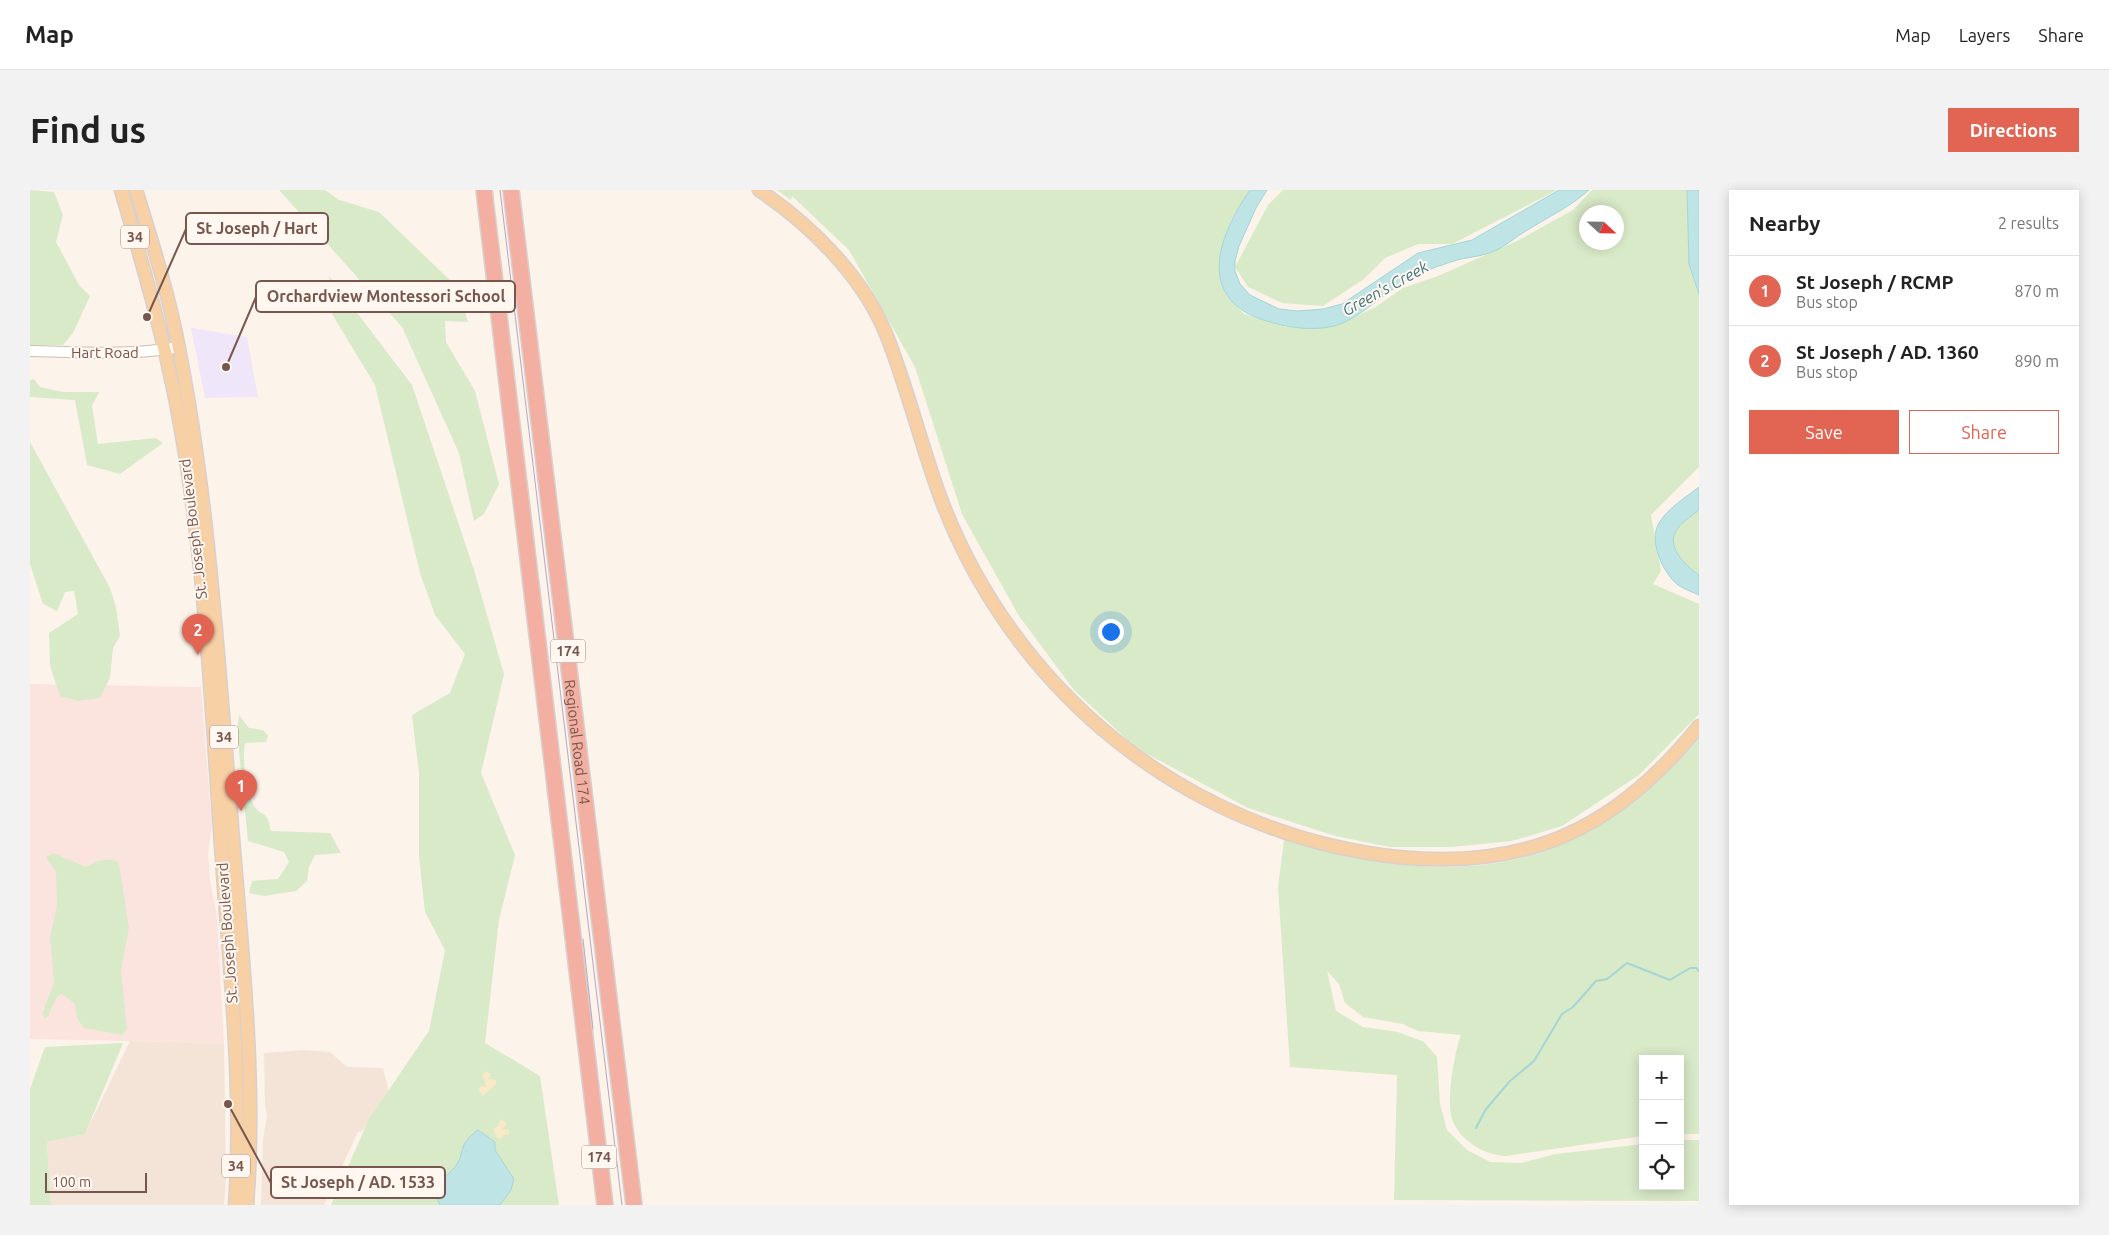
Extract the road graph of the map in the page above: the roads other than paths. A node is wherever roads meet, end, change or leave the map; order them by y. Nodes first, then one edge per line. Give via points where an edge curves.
1 (121, 190) edge
2 (136, 190) edge
3 (484, 190) edge
4 (511, 190) edge
5 (759, 190) edge
6 (179, 347) junction
7 (165, 350) junction
8 (30, 352) edge
9 (199, 515) junction
10 (1699, 726) edge
11 (243, 1127) junction
12 (235, 1205) edge
13 (247, 1205) edge
14 (605, 1205) edge
15 (634, 1205) edge

1 - 7 main road, St. Joseph Boulevard / 34
2 - 6 main road, St. Joseph Boulevard / 34
3 - 14 highway, Regional Road 174 / 174
4 - 15 highway, Regional Road 174 / 174
5 - 10 main road via 823,242 873,308 888,336 945,508 988,593 1018,642 1080,710 1139,760 1211,802 1282,832 1371,854 1447,861 1502,855 1559,839 1603,817 1644,786
6 - 7 street, Hart Road
6 - 9 main road, St. Joseph Boulevard / 34
7 - 8 street, Hart Road via 114,354
7 - 9 main road, St. Joseph Boulevard / 34
9 - 11 main road, St. Joseph Boulevard / 34 via 235,953
11 - 12 main road, St. Joseph Boulevard / 34
11 - 13 main road, St. Joseph Boulevard / 34

